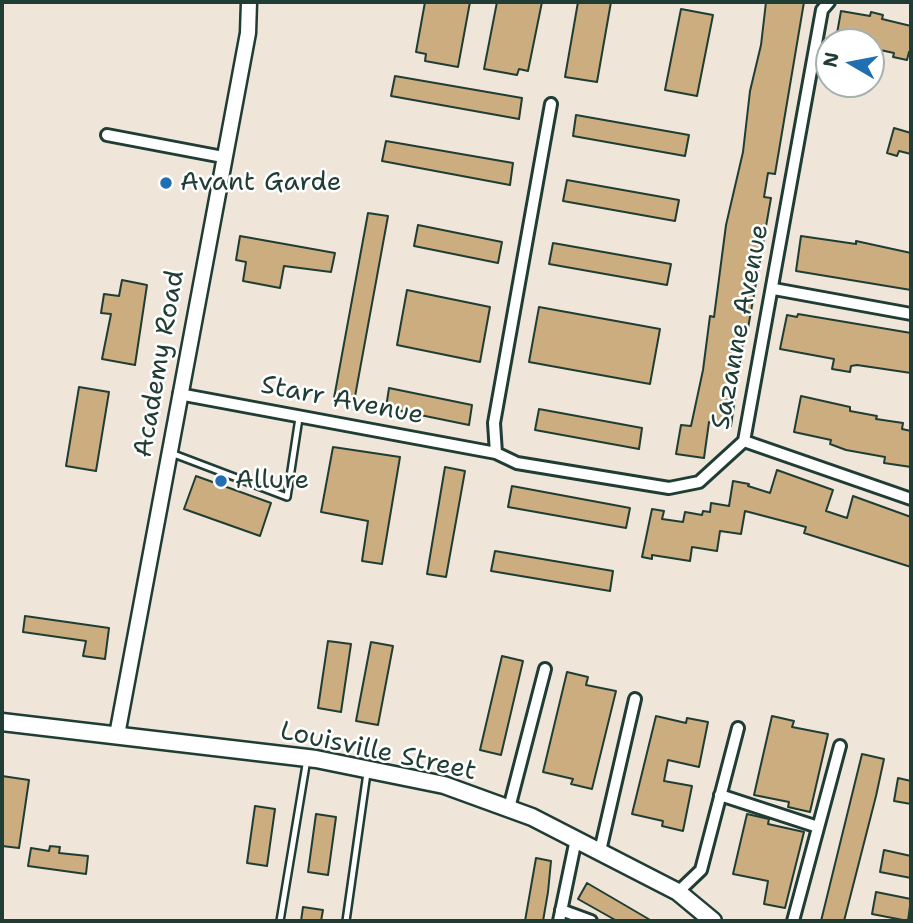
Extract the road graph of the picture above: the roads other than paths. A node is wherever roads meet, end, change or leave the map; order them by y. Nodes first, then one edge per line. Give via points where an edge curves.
1 (249, 2) edge
2 (829, 2) edge
3 (551, 104) dead end
4 (107, 135) dead end
5 (223, 157) junction
6 (774, 289) junction
7 (911, 314) edge
8 (179, 394) junction
9 (300, 414) junction
10 (744, 441) junction
11 (169, 452) junction
12 (496, 453) junction
13 (911, 499) edge
14 (545, 669) dead end
15 (635, 699) dead end
16 (2, 722) edge
17 (738, 728) dead end
18 (117, 736) junction
19 (840, 746) dead end
20 (307, 758) junction
21 (367, 769) junction
22 (720, 795) junction
23 (509, 808) junction
24 (818, 827) junction
25 (576, 839) junction
26 (600, 852) junction
27 (678, 892) junction
28 (560, 916) edge
29 (280, 921) edge
30 (346, 921) edge
31 (591, 921) edge
32 (713, 921) edge
33 (793, 921) edge

1 - 5 street, Academy Road via 248,33
2 - 6 street, Sazanne Avenue via 822,10
3 - 12 street via 494,423
4 - 5 street
5 - 8 street, Academy Road
6 - 7 street
6 - 10 street, Sazanne Avenue
8 - 9 street, Starr Avenue
8 - 11 street, Academy Road
9 - 11 lane via 287,497
9 - 12 street, Starr Avenue
10 - 12 street, Sazanne Avenue via 699,482 669,488 517,463
10 - 13 street
11 - 18 street, Academy Road
14 - 23 street
15 - 26 street
16 - 18 main road, Louisville Street
17 - 22 street
18 - 20 main road, Louisville Street
19 - 24 street
20 - 21 main road, Louisville Street
20 - 29 lane
21 - 23 main road, Louisville Street via 444,785
21 - 30 lane
22 - 24 street
22 - 27 street via 701,870
23 - 25 main road, Louisville Street
24 - 33 street
25 - 26 main road, Louisville Street
25 - 28 street
26 - 27 main road, Louisville Street
27 - 32 main road, Louisville Street
28 - 31 street

